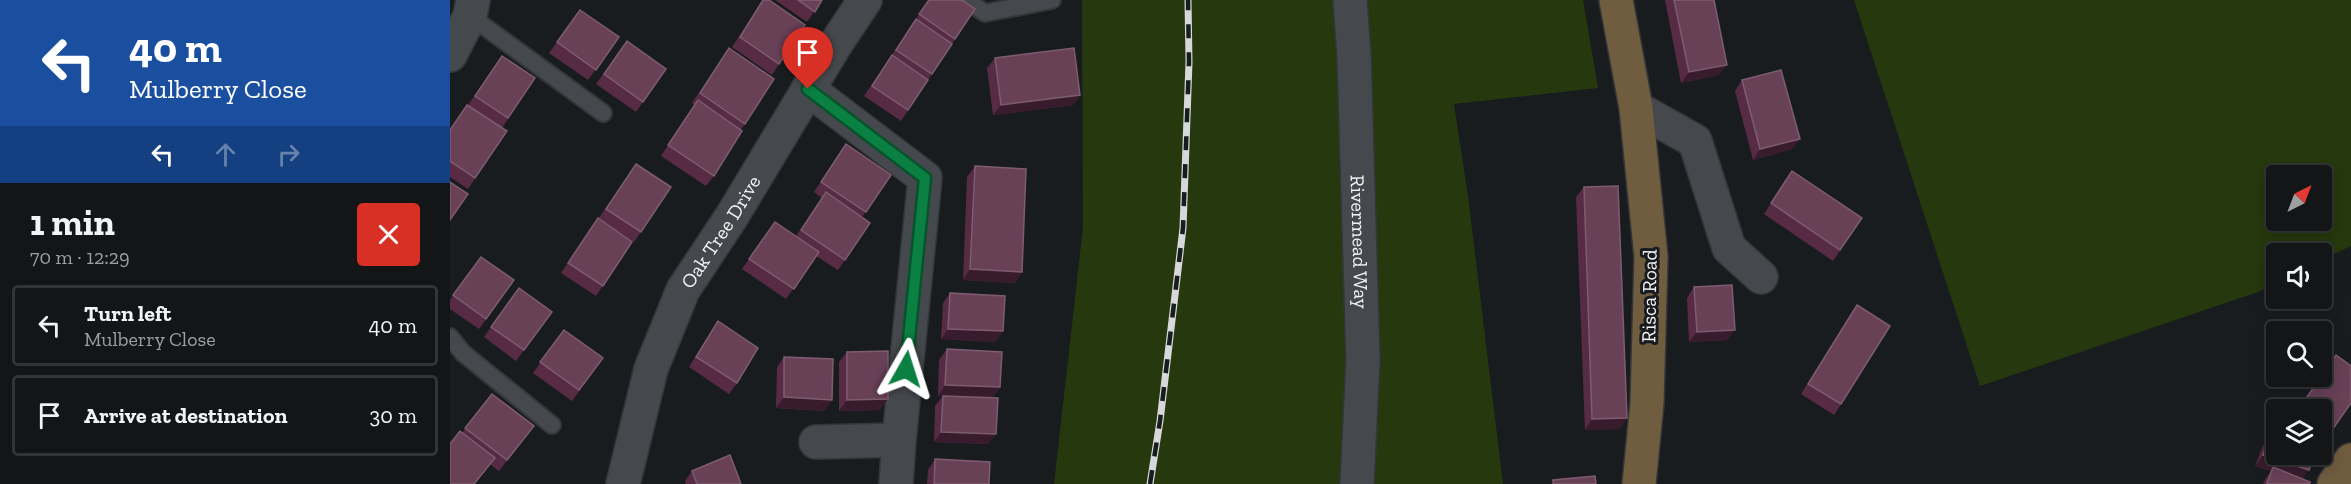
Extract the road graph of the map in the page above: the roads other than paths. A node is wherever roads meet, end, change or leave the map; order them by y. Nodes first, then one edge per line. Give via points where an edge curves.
1 (865, 0) edge
2 (966, 0) edge
3 (1052, 0) edge
4 (1350, 0) edge
5 (1616, 0) edge
6 (471, 8) edge
7 (450, 55) edge
8 (808, 89) junction
9 (1636, 108) junction
10 (603, 113) dead end
11 (1761, 277) dead end
12 (450, 338) edge
13 (552, 425) dead end
14 (899, 440) junction
15 (816, 442) dead end
16 (2351, 460) edge
17 (623, 484) edge
18 (896, 484) edge
19 (1357, 484) edge
20 (1639, 484) edge
21 (2334, 484) edge

1 - 8 street, Oak Tree Drive
2 - 3 lane via 985,13
4 - 19 street, Rivermead Way via 1363,360
5 - 9 main road, Risca Road
6 - 7 street
6 - 10 lane
8 - 14 street via 925,178
8 - 17 street, Oak Tree Drive via 683,290 651,369
9 - 11 street via 1695,141 1729,248
9 - 20 main road, Risca Road via 1651,257 1647,403
12 - 13 lane
14 - 15 street
14 - 18 street
16 - 21 main road

